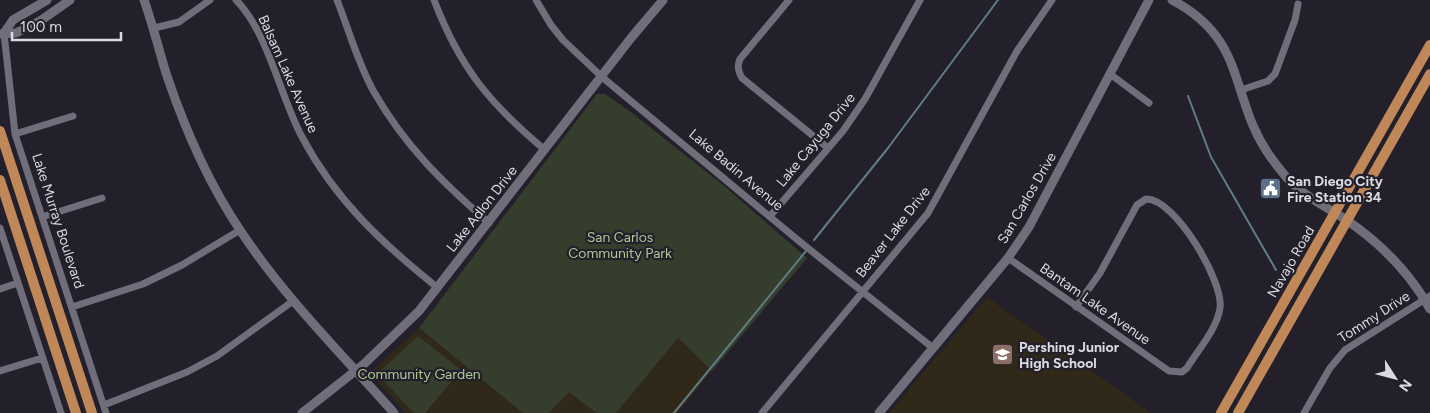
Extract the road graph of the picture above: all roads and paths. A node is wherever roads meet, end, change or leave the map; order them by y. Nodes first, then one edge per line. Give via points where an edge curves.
1 (47, 0) edge
2 (70, 0) edge
3 (144, 0) edge
4 (210, 0) edge
5 (236, 0) edge
6 (337, 0) edge
7 (434, 0) edge
8 (536, 0) edge
9 (664, 0) edge
10 (790, 0) edge
11 (920, 0) edge
12 (1052, 0) edge
13 (1149, 0) edge
14 (1172, 0) edge
15 (1298, 4) dead end
16 (154, 28) junction
17 (2, 33) edge
18 (1430, 45) edge
19 (1110, 74) junction
20 (1430, 74) edge
21 (602, 77) junction
22 (1241, 90) junction
23 (1149, 103) dead end
24 (73, 116) dead end
25 (0, 131) edge
26 (15, 134) junction
27 (828, 148) junction
28 (545, 150) junction
29 (0, 180) edge
30 (102, 198) dead end
31 (1335, 213) junction
32 (771, 215) junction
33 (42, 217) junction
34 (1348, 221) junction
35 (489, 223) junction
36 (0, 228) edge
37 (240, 230) junction
38 (1008, 258) junction
39 (18, 283) junction
40 (438, 288) junction
41 (0, 289) edge
42 (863, 291) junction
43 (1427, 297) edge
44 (293, 302) junction
45 (72, 308) junction
46 (1076, 308) junction
47 (1430, 309) edge
48 (933, 348) junction
49 (42, 358) junction
50 (356, 370) junction
51 (0, 371) edge
52 (104, 405) junction
53 (61, 413) edge
54 (76, 413) edge
55 (92, 413) edge
56 (106, 413) edge
57 (302, 413) edge
58 (394, 413) edge
59 (762, 413) edge
60 (880, 413) edge
61 (1221, 413) edge
62 (1238, 413) edge
63 (1304, 413) edge

1 - 17 street via 13,20
2 - 17 street via 16,33
3 - 16 street
4 - 16 street via 179,22
5 - 40 street, Balsam Lake Avenue via 246,10 259,34 294,120 326,175 377,238
6 - 35 street via 365,74 397,128 433,173
7 - 28 street via 452,40 488,98
8 - 21 street, Lake Badin Avenue via 563,40
9 - 21 street, Lake Adlon Drive
10 - 27 street via 740,58 739,73
11 - 27 street, Lake Cayuga Drive via 865,99
12 - 42 street, Beaver Lake Drive via 1017,51 928,213
13 - 19 street, San Carlos Drive
14 - 22 street via 1196,14 1218,38 1229,56
15 - 22 street via 1296,20 1274,74 1268,80
16 - 37 street via 168,77 196,149
17 - 26 street, Lake Murray Boulevard
18 - 31 main road, Navajo Road
19 - 23 street
19 - 38 street, San Carlos Drive via 1029,227
20 - 34 main road, Navajo Road
21 - 28 street, Lake Adlon Drive
21 - 32 street, Lake Badin Avenue
22 - 31 street via 1253,125 1271,157 1298,189
24 - 26 street
25 - 55 main road, Lake Murray Boulevard
26 - 33 street, Lake Murray Boulevard
27 - 32 street, Lake Cayuga Drive
28 - 35 street, Lake Adlon Drive
29 - 54 main road
30 - 33 street
31 - 34 street
31 - 61 main road, Navajo Road
32 - 42 street, Lake Badin Avenue
33 - 45 street, Lake Murray Boulevard
34 - 43 street via 1377,244
34 - 62 main road, Navajo Road
35 - 40 street, Lake Adlon Drive
36 - 39 street
37 - 44 street
37 - 45 street via 143,284
38 - 46 street, Bantam Lake Avenue
38 - 48 street, San Carlos Drive
39 - 41 street
39 - 49 street
40 - 50 street, Lake Adlon Drive via 398,333
42 - 48 street, Lake Badin Avenue
42 - 59 street, Beaver Lake Drive
43 - 47 street
43 - 63 street, Tommy Drive via 1352,343 1330,368
44 - 50 street
44 - 52 street via 217,356 164,382
45 - 52 street, Lake Murray Boulevard
46 - 46 street, Bantam Lake Avenue via 1169,371 1182,372 1216,321 1220,296 1215,280 1180,220 1157,202 1146,200 1137,205 1100,273
48 - 60 street, San Carlos Drive
49 - 51 street
49 - 53 street
50 - 57 street, Lake Adlon Drive
50 - 58 street
52 - 56 street, Lake Murray Boulevard

